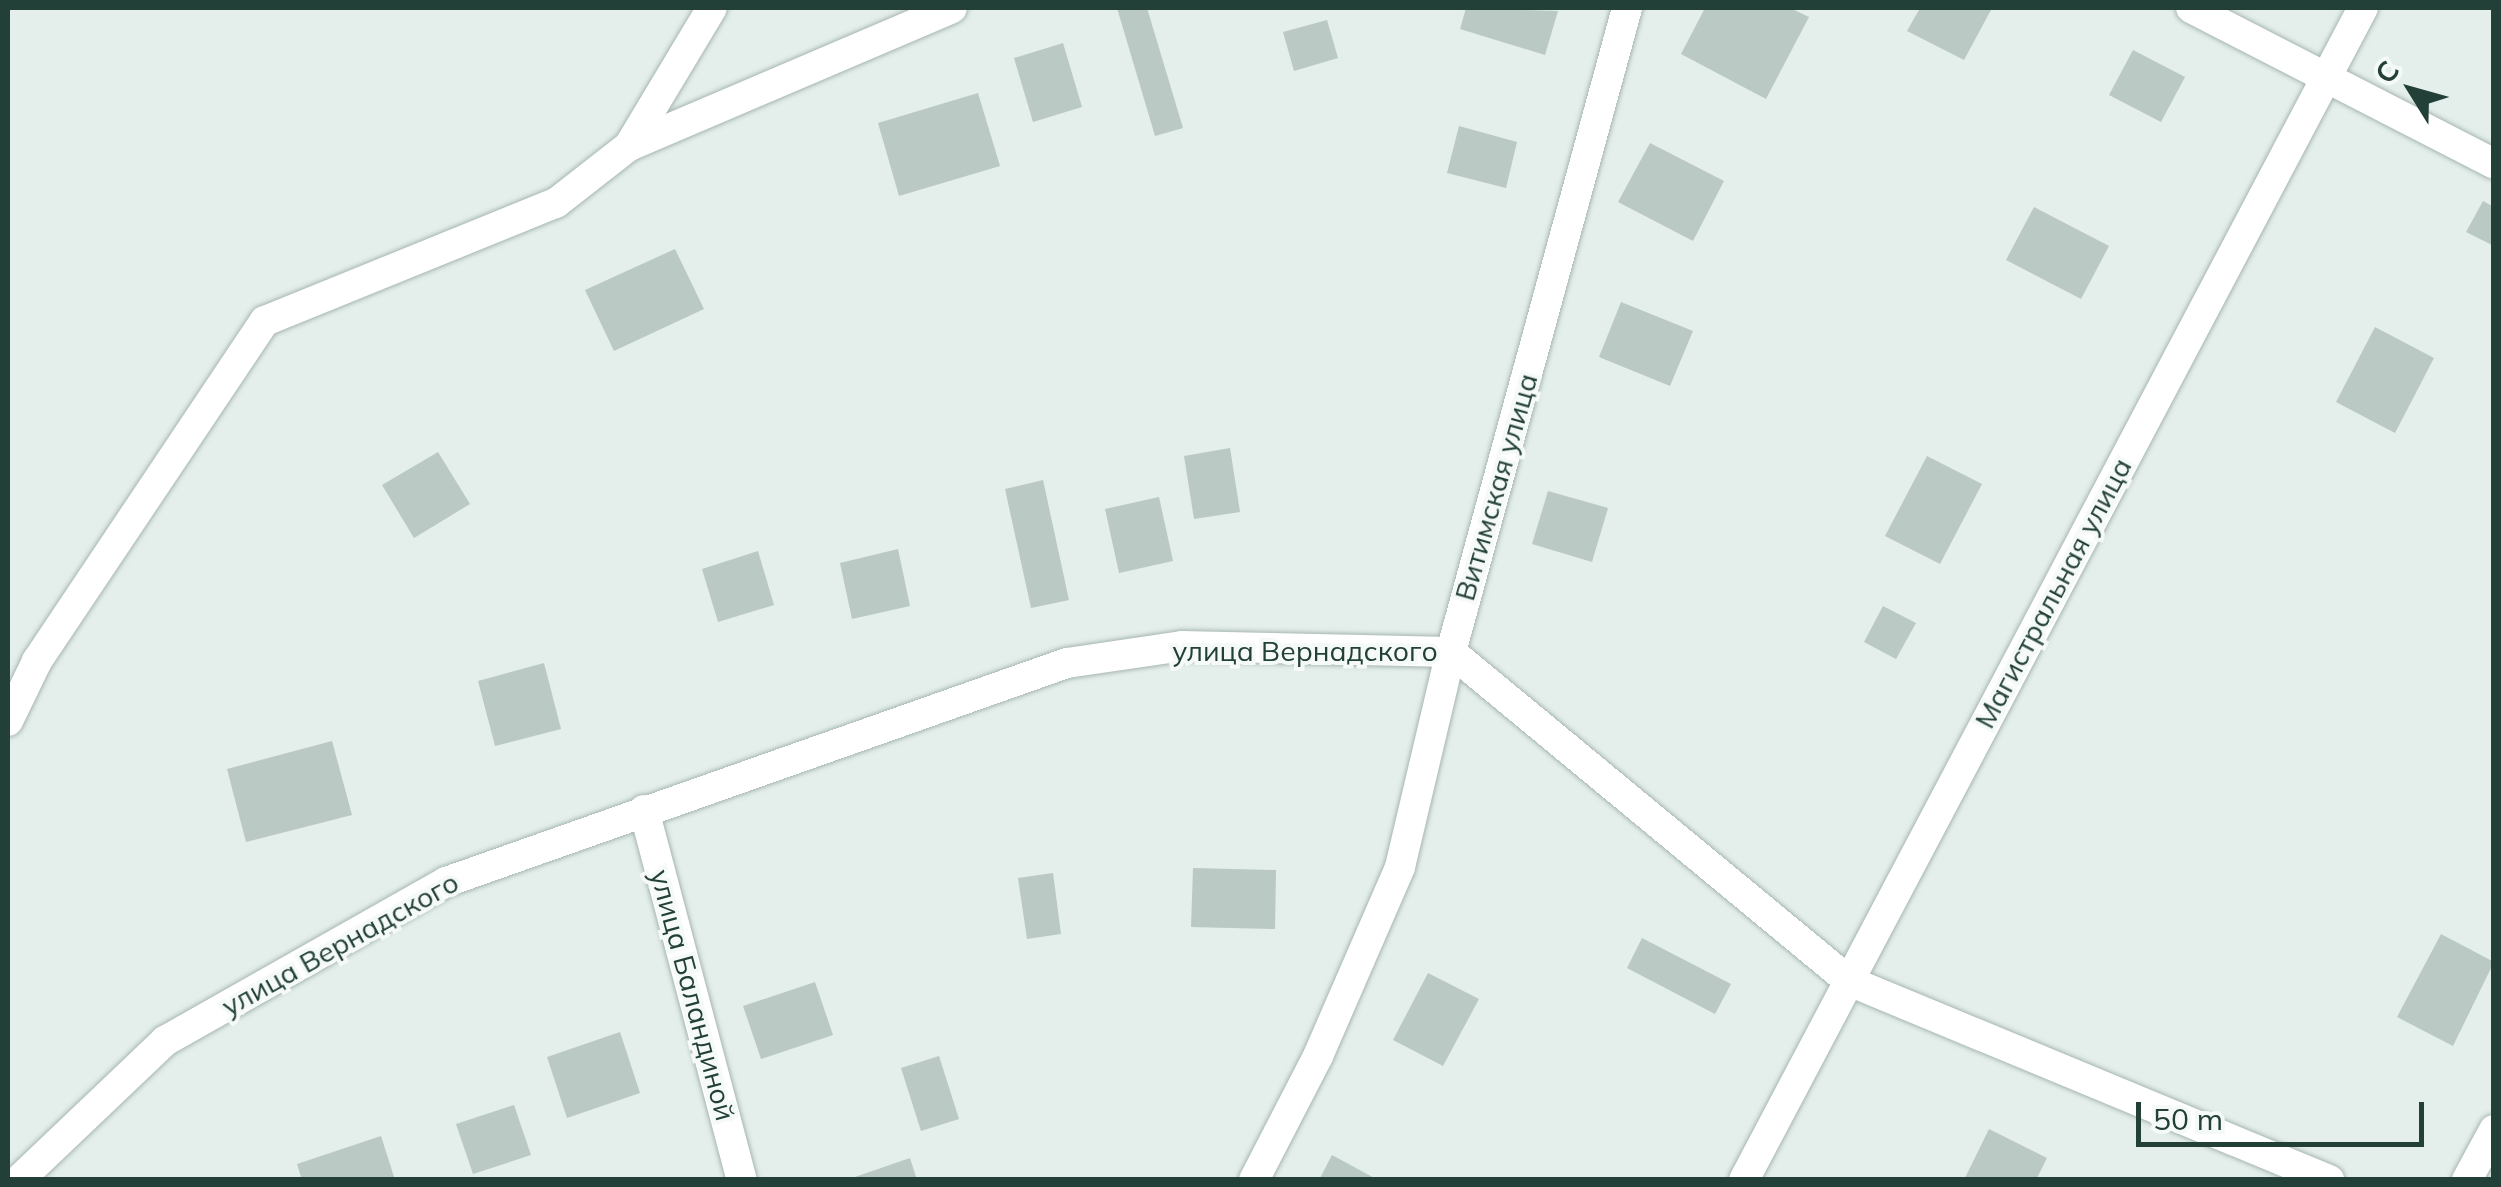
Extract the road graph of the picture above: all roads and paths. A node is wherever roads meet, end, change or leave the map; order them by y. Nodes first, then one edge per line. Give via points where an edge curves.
1 (712, 8) edge
2 (952, 8) edge
3 (1628, 8) edge
4 (2192, 8) edge
5 (2362, 8) edge
6 (2324, 79) junction
7 (629, 146) junction
8 (2494, 164) edge
9 (1451, 652) junction
10 (8, 721) edge
11 (644, 810) junction
12 (1849, 982) junction
13 (2494, 1130) edge
14 (8, 1173) edge
15 (15, 1180) edge
16 (742, 1180) edge
17 (1254, 1180) edge
18 (1744, 1180) edge
19 (2329, 1180) edge
20 (2467, 1180) edge

1 - 7 street
2 - 7 street
3 - 9 street, Витимская улица
4 - 6 street
5 - 6 street, Магистральная улица
6 - 8 street
6 - 12 street, Магистральная улица
7 - 10 street via 556,203 265,321 37,661
9 - 11 street, улица Вернадского via 1182,646 1067,663
9 - 12 street, улица Вернадского
9 - 17 street, Витимская улица via 1400,867 1318,1056
11 - 15 street, улица Вернадского via 446,882 166,1040
11 - 16 street, улица Баландиной
12 - 18 street, Магистральная улица
12 - 19 street, улица Вернадского
13 - 20 street
14 - 15 street

